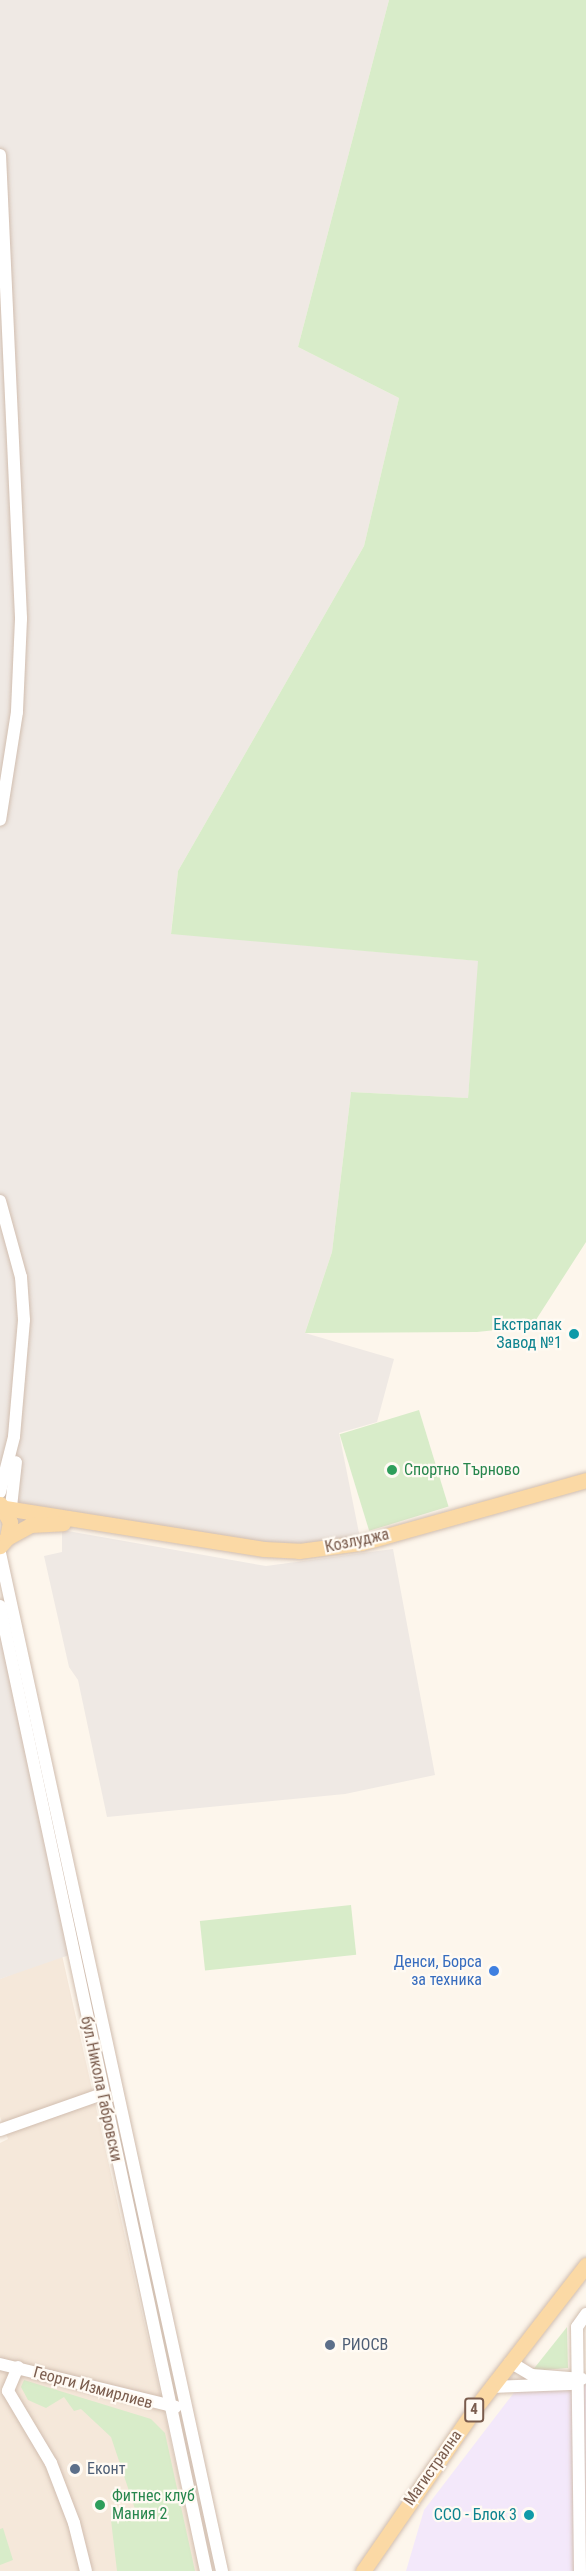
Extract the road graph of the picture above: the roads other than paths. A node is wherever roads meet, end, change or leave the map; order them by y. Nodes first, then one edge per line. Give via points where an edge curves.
1 (0, 155) edge
2 (0, 820) edge
3 (0, 1201) edge
4 (15, 1437) junction
5 (586, 1480) edge
6 (0, 1492) edge
7 (6, 1510) edge
8 (123, 1526) junction
9 (4, 1542) edge
10 (0, 1553) edge
11 (0, 1606) edge
12 (102, 2094) junction
13 (0, 2130) edge
14 (586, 2265) edge
15 (586, 2314) edge
16 (510, 2362) junction
17 (0, 2364) edge
18 (18, 2367) junction
19 (582, 2379) edge
20 (491, 2387) junction
21 (4, 2394) edge
22 (186, 2405) junction
23 (170, 2408) junction
24 (367, 2567) edge
25 (86, 2571) edge
26 (206, 2571) edge
27 (222, 2571) edge
28 (579, 2571) edge

1 - 2 street via 21,619 17,712
3 - 4 street via 14,1243 23,1299 23,1353
4 - 6 street
4 - 7 street
5 - 8 main road, Козлуджа via 361,1543 319,1549 264,1549
7 - 8 main road, Козлуджа
7 - 9 main road
8 - 9 main road, Козлуджа via 46,1521 30,1525
10 - 22 street, бул.Никола Габровски
11 - 12 street, бул.Никола Габровски
12 - 13 street
12 - 23 street, бул.Никола Габровски
14 - 16 main road, Магистрална / 4
15 - 19 street via 577,2327
16 - 19 street via 532,2375
16 - 20 main road, Магистрална / 4
17 - 18 street, Георги Измирлиев
18 - 21 street
18 - 23 street, Георги Измирлиев
19 - 20 street via 570,2384
19 - 28 street
20 - 24 main road, Магистрална / 4
21 - 25 street via 51,2463 74,2523
22 - 23 street, Георги Измирлиев
22 - 27 street, бул.Никола Габровски
23 - 26 street, бул.Никола Габровски

